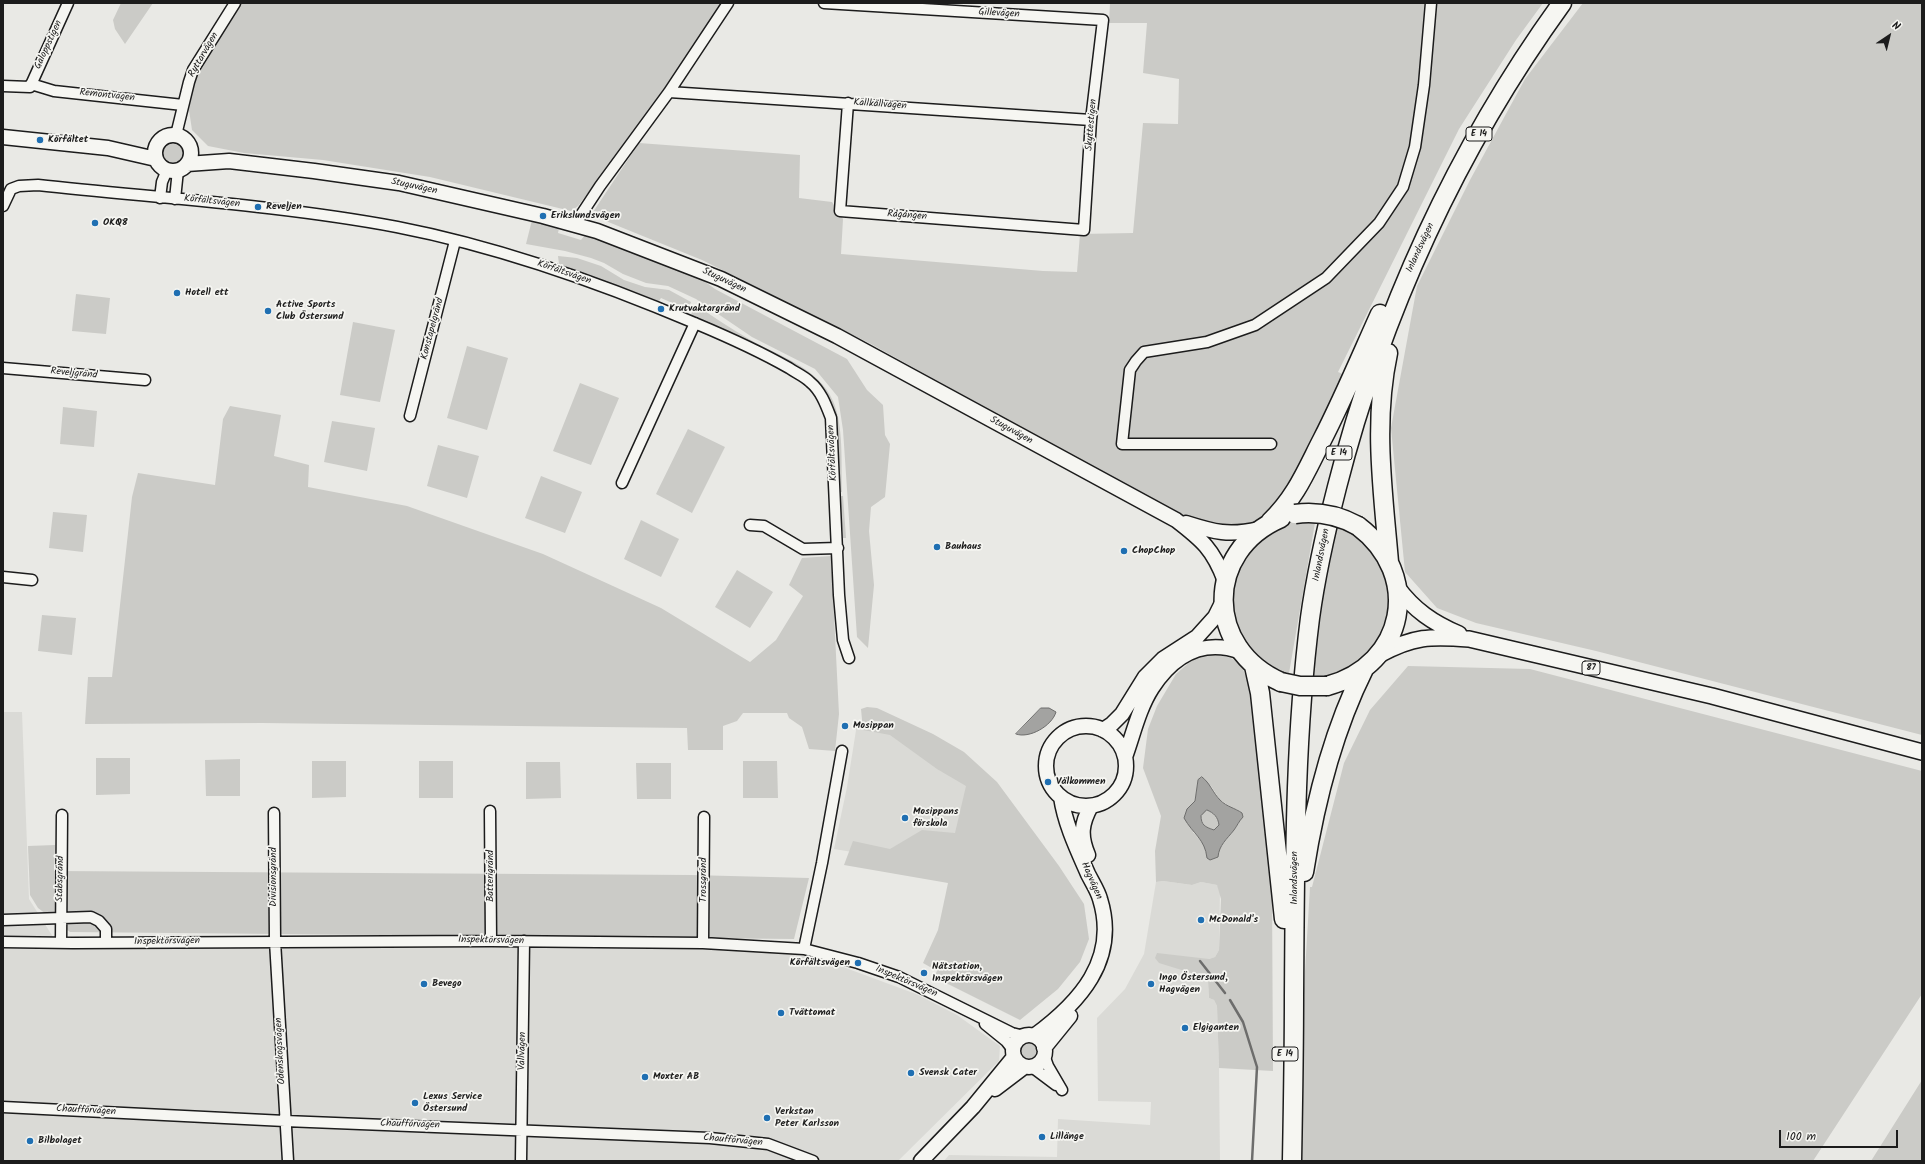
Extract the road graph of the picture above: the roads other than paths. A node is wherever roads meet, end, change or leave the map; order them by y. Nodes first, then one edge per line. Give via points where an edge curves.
1 (68, 3) edge
2 (235, 3) edge
3 (728, 3) edge
4 (824, 3) edge
5 (1431, 3) edge
6 (1551, 3) edge
7 (1562, 3) edge
8 (1103, 20) joint
9 (30, 85) junction
10 (3, 86) edge
11 (669, 92) junction
12 (848, 102) junction
13 (183, 105) junction
14 (1091, 120) junction
15 (176, 135) junction
16 (3, 137) edge
17 (158, 143) junction
18 (108, 148) junction
19 (191, 148) junction
20 (156, 159) junction
21 (229, 161) junction
22 (177, 168) junction
23 (160, 198) junction
24 (175, 199) junction
25 (3, 206) edge
26 (575, 224) junction
27 (1084, 230) joint
28 (455, 241) junction
29 (1412, 251) junction
30 (1410, 272) junction
31 (695, 323) junction
32 (3, 368) edge
33 (145, 380) dead end
34 (410, 416) dead end
35 (1271, 444) dead end
36 (622, 483) dead end
37 (1176, 520) junction
38 (750, 525) dead end
39 (1265, 525) junction
40 (838, 548) junction
41 (1390, 562) junction
42 (3, 577) edge
43 (32, 580) dead end
44 (1225, 581) junction
45 (1397, 586) junction
46 (1223, 601) junction
47 (1470, 639) junction
48 (1241, 652) junction
49 (1379, 655) junction
50 (849, 658) dead end
51 (1254, 666) junction
52 (1364, 669) junction
53 (1103, 730) junction
54 (842, 751) dead end
55 (1922, 752) edge
56 (1125, 757) junction
57 (1061, 797) junction
58 (1091, 806) junction
59 (490, 812) dead end
60 (274, 813) dead end
61 (62, 814) dead end
62 (704, 817) dead end
63 (61, 919) junction
64 (3, 920) edge
65 (275, 941) junction
66 (491, 941) junction
67 (524, 941) junction
68 (3, 942) edge
69 (61, 942) junction
70 (106, 943) junction
71 (703, 943) junction
72 (804, 949) junction
73 (1290, 954) junction
74 (967, 1011) junction
75 (1029, 1036) junction
76 (1044, 1051) junction
77 (1021, 1060) junction
78 (3, 1107) edge
79 (285, 1121) junction
80 (521, 1130) junction
81 (288, 1161) edge
82 (522, 1161) edge
83 (813, 1161) edge
84 (921, 1161) edge
85 (1284, 1161) edge
86 (1292, 1161) edge

1 - 9 street, Galoppstigen
2 - 13 street, Ryttarvägen via 193,70
3 - 11 street
4 - 8 street, Gillevägen
5 - 35 street via 1424,86 1415,147 1403,187 1379,224 1326,278 1254,325 1207,342 1144,352 1130,370 1122,444
6 - 29 highway, Inlandsvägen / E 14 via 1524,41 1479,115
7 - 30 highway, Inlandsvägen / E 14 via 1531,46 1484,125
8 - 14 street, Skyttestigen
9 - 10 street, Remontvägen
9 - 13 street, Remontvägen via 54,91
11 - 12 street, Kallkällvägen
11 - 26 street
12 - 14 street, Kallkällvägen
12 - 27 street, Rågången via 840,211
13 - 15 street, Ryttarvägen
14 - 27 street, Skyttestigen
15 - 17 main road via 166,136
15 - 19 main road, Stuguvägen via 186,139
16 - 18 main road
17 - 18 main road
17 - 20 main road
18 - 20 main road
19 - 21 main road, Stuguvägen
19 - 22 main road via 191,157
20 - 22 main road via 161,166
21 - 22 main road, Stuguvägen
21 - 26 main road, Stuguvägen via 399,183
22 - 23 street via 162,182
22 - 24 street
23 - 24 street, Körfältsvägen
23 - 25 street, Körfältsvägen via 38,185 11,189
24 - 28 street, Körfältsvägen via 330,216 398,227
26 - 37 main road, Stuguvägen via 728,282 857,347
28 - 31 street, Körfältsvägen via 563,272
28 - 34 street, Konstapelgränd
29 - 39 highway via 1299,487 1288,504
29 - 73 highway, Inlandsvägen / E 14 via 1385,313 1344,435 1320,533 1293,718 1288,811
30 - 41 highway via 1393,328 1379,407 1380,452
30 - 73 highway, Inlandsvägen / E 14 via 1386,329 1350,439 1325,536 1310,616 1300,717
31 - 36 street
31 - 40 street, Körfältsvägen via 784,366 810,381 822,395 831,418
32 - 33 street, Reveljgränd
37 - 39 main road, Stuguvägen via 1215,533 1235,533
37 - 44 main road, Stuguvägen via 1205,544 1213,554
38 - 40 street via 764,526 803,549
39 - 41 highway, bridge via 1295,514 1312,512 1339,517 1358,526 1376,542
39 - 44 highway via 1237,552
40 - 50 street, Körfältsvägen via 843,640
41 - 45 highway
42 - 43 street
44 - 46 highway
45 - 47 main road via 1406,599 1428,619
45 - 49 highway via 1395,623
46 - 48 highway via 1226,622
46 - 53 main road via 1215,617 1198,637 1163,659 1144,677 1122,714
47 - 49 main road via 1418,638 1399,644
47 - 55 main road, 87 via 1712,696
48 - 51 highway
48 - 56 main road via 1223,647 1204,647 1180,659 1164,672 1151,689
49 - 52 highway
51 - 52 highway, bridge via 1281,682 1300,686 1327,686 1347,680
51 - 73 highway via 1260,693
52 - 73 highway via 1351,696 1331,752 1313,816
53 - 56 main road via 1119,742
53 - 57 main road via 1085,726 1073,728 1061,734 1051,746 1046,771 1052,788
54 - 72 street
56 - 58 main road via 1126,772 1121,787 1110,799
57 - 58 main road via 1074,804
57 - 75 main road, Hagvägen via 1064,816 1100,899 1105,923 1103,951 1095,974 1081,995
58 - 76 main road, Hagvägen via 1084,819 1082,831 1085,847 1109,902 1114,923 1110,958 1096,988 1051,1037
59 - 66 street, Batterigränd
60 - 65 street, Divisionsgränd
61 - 63 street, Stabsgränd
62 - 71 street, Trossgränd
63 - 64 street
63 - 69 street, Stabsgränd
63 - 70 street via 84,916 99,921 106,929
65 - 66 street, Inspektörsvägen
65 - 70 street, Inspektörsvägen
65 - 79 street, Odenskogsvägen
66 - 67 street, Inspektörsvägen
67 - 71 street, Inspektörsvägen
67 - 80 street, Vallvägen
68 - 69 street, Inspektörsvägen
69 - 70 street, Inspektörsvägen
71 - 72 street, Inspektörsvägen
72 - 74 street, Inspektörsvägen via 899,977
73 - 85 highway, Inlandsvägen / E 14
73 - 86 highway, Inlandsvägen / E 14
74 - 75 street, Inspektörsvägen
74 - 77 street, Inspektörsvägen via 1006,1041
75 - 76 main road via 1040,1040
75 - 77 main road via 1015,1043
76 - 77 main road via 1038,1064
76 - 77 street, Inspektörsvägen via 1048,1066 1062,1090
77 - 84 main road
78 - 79 street, Chaufförvägen
79 - 80 street, Chaufförvägen
79 - 81 street, Odenskogsvägen
80 - 82 street, Vallvägen
80 - 83 street, Chaufförvägen via 710,1138 768,1144

